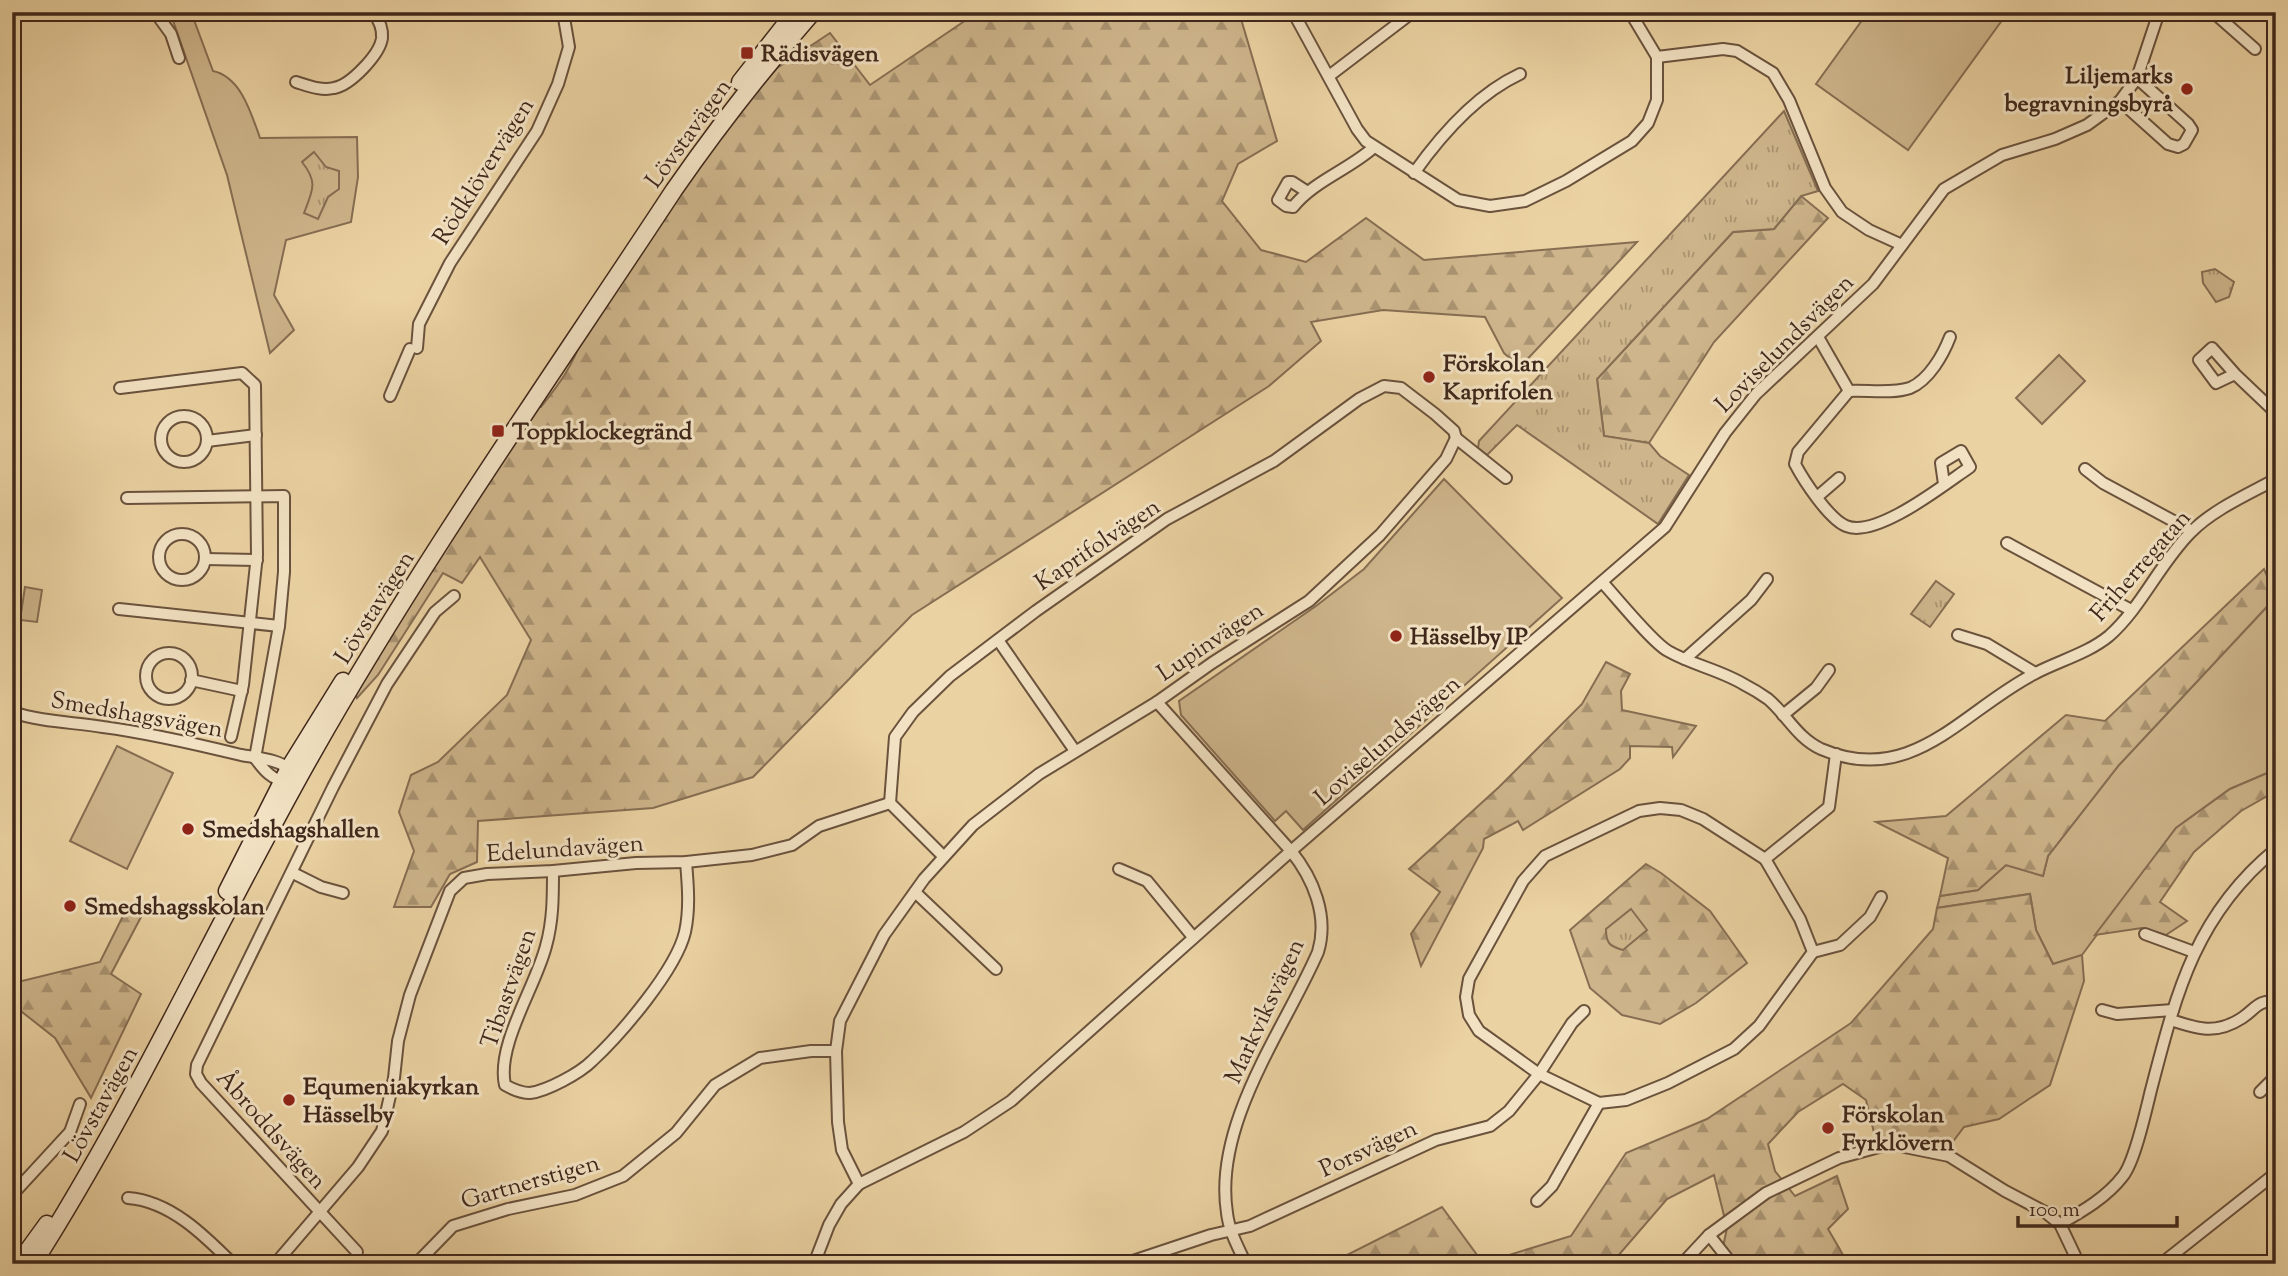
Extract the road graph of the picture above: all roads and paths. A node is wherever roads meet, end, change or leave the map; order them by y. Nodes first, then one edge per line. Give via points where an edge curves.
1 (155, 12) edge
2 (373, 12) edge
3 (563, 12) edge
4 (795, 12) edge
5 (813, 12) edge
6 (1293, 12) edge
7 (1413, 12) edge
8 (1630, 12) edge
9 (2160, 12) edge
10 (2213, 12) edge
11 (2255, 49) dead end
12 (1657, 57) junction
13 (179, 58) dead end
14 (1520, 74) dead end
15 (1329, 76) junction
16 (2137, 78) junction
17 (296, 82) dead end
18 (2120, 101) junction
19 (1373, 148) junction
20 (1414, 173) junction
21 (1306, 191) dead end
22 (1902, 245) junction
23 (1818, 337) junction
24 (1950, 337) dead end
25 (2235, 374) dead end
26 (120, 388) dead end
27 (1849, 391) junction
28 (390, 396) dead end
29 (2276, 413) edge
30 (256, 435) junction
31 (1456, 438) junction
32 (207, 441) junction
33 (2085, 469) dead end
34 (1506, 478) dead end
35 (1839, 478) dead end
36 (2276, 479) edge
37 (1944, 484) dead end
38 (258, 494) junction
39 (1817, 497) junction
40 (127, 498) dead end
41 (2192, 531) junction
42 (2007, 543) dead end
43 (205, 559) junction
44 (257, 560) junction
45 (1767, 579) dead end
46 (1602, 582) junction
47 (454, 596) dead end
48 (119, 609) dead end
49 (2132, 610) junction
50 (250, 623) junction
51 (279, 626) junction
52 (1958, 635) dead end
53 (998, 640) junction
54 (1685, 659) junction
55 (1829, 670) dead end
56 (2035, 673) junction
57 (191, 680) junction
58 (242, 691) junction
59 (1157, 702) junction
60 (12, 712) edge
61 (1783, 715) junction
62 (231, 737) dead end
63 (1074, 751) junction
64 (1836, 754) junction
65 (255, 758) junction
66 (290, 777) junction
67 (890, 803) junction
68 (2276, 849) edge
69 (1291, 851) junction
70 (943, 856) junction
71 (1765, 859) junction
72 (685, 862) junction
73 (1119, 869) dead end
74 (553, 871) junction
75 (293, 873) junction
76 (915, 892) junction
77 (343, 893) dead end
78 (1881, 897) dead end
79 (2145, 934) dead end
80 (1193, 937) junction
81 (1813, 952) junction
82 (2194, 952) junction
83 (996, 969) dead end
84 (2276, 1000) edge
85 (2102, 1010) dead end
86 (1584, 1011) dead end
87 (2172, 1015) junction
88 (836, 1051) junction
89 (1539, 1074) junction
90 (2276, 1076) edge
91 (2260, 1092) dead end
92 (1599, 1102) junction
93 (80, 1104) dead end
94 (2276, 1173) edge
95 (859, 1184) junction
96 (12, 1195) edge
97 (128, 1198) dead end
98 (1538, 1201) dead end
99 (319, 1213) junction
100 (2060, 1224) junction
101 (1231, 1231) junction
102 (1709, 1235) junction
103 (357, 1252) dead end
104 (18, 1264) edge
105 (33, 1264) edge
106 (233, 1264) edge
107 (275, 1264) edge
108 (416, 1264) edge
109 (814, 1264) edge
110 (1124, 1264) edge
111 (1245, 1264) edge
112 (1682, 1264) edge
113 (1732, 1264) edge
114 (2079, 1264) edge
115 (2161, 1264) edge

1 - 13 street via 171,34
2 - 17 street via 382,31 380,47 351,80 330,89
3 - 28 street, Rödklövervägen via 569,47 537,131 450,263
4 - 66 street, Lövstavägen via 710,124 452,511
5 - 66 street, Lövstavägen via 761,71 674,190
6 - 15 street
7 - 15 street
8 - 12 street
9 - 16 street, Loviselundsvägen
10 - 11 street
12 - 20 street via 1657,100 1648,123 1632,141 1525,201 1490,206 1458,200
12 - 22 street via 1723,49 1737,51 1773,73 1825,188 1842,212
14 - 20 street via 1504,81 1464,115
15 - 19 street via 1357,129
16 - 18 street, Loviselundsvägen
16 - 18 street via 2188,124 2192,130 2189,139 2178,147 2168,144
18 - 22 street, Loviselundsvägen via 2087,125 2002,155 1944,189
19 - 20 street
19 - 21 street
22 - 23 street, Loviselundsvägen via 1873,284
23 - 27 street
23 - 46 street, Loviselundsvägen via 1756,394 1725,433 1665,527
24 - 27 street via 1942,356 1910,387
25 - 29 street
26 - 30 street via 242,373 255,385
27 - 39 street via 1798,452 1795,464
30 - 32 street
30 - 38 street
31 - 34 street
31 - 53 street, Kaprifolvägen via 1454,431 1401,388 1384,386 1274,461 1167,519
31 - 59 street, Lupinvägen via 1446,459 1380,535 1309,600
32 - 32 street via 201,455 188,461 167,454 161,441 170,420 184,415 199,420
33 - 41 street
35 - 39 street
36 - 41 street, Friherregatan
37 - 39 street via 1907,510 1863,528 1838,521
38 - 40 street
38 - 44 street
38 - 51 street via 284,496
41 - 49 street, Friherregatan
42 - 49 street
43 - 43 street via 201,544 189,535 174,535 159,552 165,573 178,580 193,577
43 - 44 street
44 - 50 street
45 - 54 street via 1751,600
46 - 54 street, Friherregatan via 1665,650
46 - 69 street, Loviselundsvägen
47 - 75 street, Åbroddsvägen via 435,612 387,684
48 - 50 street
49 - 56 street, Friherregatan via 2099,643
50 - 51 street
50 - 58 street
51 - 65 street
52 - 56 street via 1987,644
53 - 63 street
53 - 67 street, Kaprifolvägen via 950,677 913,712 895,737
54 - 61 street, Friherregatan via 1743,683
55 - 61 street via 1816,688
56 - 64 street, Friherregatan via 1994,696 1922,748 1880,759
57 - 57 street via 185,660 172,653 152,660 146,673 149,688 161,698 184,694
57 - 58 street
58 - 62 street
59 - 63 street, Lupinvägen
59 - 69 street, Markviksvägen
60 - 65 street, Smedshagsvägen
61 - 64 street, Friherregatan via 1796,732
63 - 70 street, Lupinvägen via 973,825
64 - 71 street via 1829,807
65 - 66 street, Smedshagsvägen via 275,762
66 - 104 street, Lövstavägen via 114,1115
66 - 105 street, Lövstavägen via 105,1145
67 - 70 street
67 - 72 street, Edelundavägen via 819,826 792,845 752,856
68 - 82 street via 2215,913
69 - 80 street, Loviselundsvägen
69 - 101 street, Markviksvägen via 1307,871 1318,900 1320,944 1244,1102 1226,1171
70 - 76 street, Lupinvägen
71 - 81 street via 1800,919
71 - 89 street via 1703,819 1660,808 1639,811 1545,856 1523,880 1469,979 1466,997 1469,1015 1479,1031
72 - 74 street, Edelundavägen
72 - 74 street, Tibastvägen via 689,894 685,933 662,979 590,1063 558,1083 532,1093 517,1092 505,1085 506,1051 545,949 553,916
73 - 80 street via 1147,881
74 - 99 street, Edelundavägen via 487,873 464,878 450,891 410,995 382,1131
75 - 77 street
75 - 99 street, Åbroddsvägen via 196,1074
76 - 83 street
76 - 88 street, Lupinvägen via 884,935 840,1021
78 - 81 street via 1870,917 1840,945
79 - 82 street
80 - 95 street, Loviselundsvägen via 1011,1101 964,1132
81 - 92 street via 1759,1027 1734,1049 1626,1100
82 - 87 street
84 - 87 street via 2261,1001 2242,1018 2203,1030
85 - 87 street
86 - 89 street, Porsvägen
87 - 100 street via 2141,1131 2124,1175 2089,1208
88 - 95 street, Lupinvägen via 842,1150
88 - 108 street, Gartnerstigen via 761,1058 715,1085 677,1133 623,1176 575,1195 453,1226
89 - 92 street
89 - 101 street, Porsvägen via 1510,1111 1490,1126 1436,1140
90 - 91 street
92 - 98 street via 1552,1186
93 - 96 street via 70,1132
94 - 115 street
95 - 109 street, Loviselundsvägen via 829,1225
97 - 106 street via 162,1207 202,1233
99 - 103 street, Åbroddsvägen
99 - 107 street, Edelundavägen
100 - 102 street via 1949,1156 1890,1143 1839,1158 1766,1193
100 - 114 street
101 - 110 street, Porsvägen
101 - 111 street, Markviksvägen
102 - 112 street
102 - 113 street

